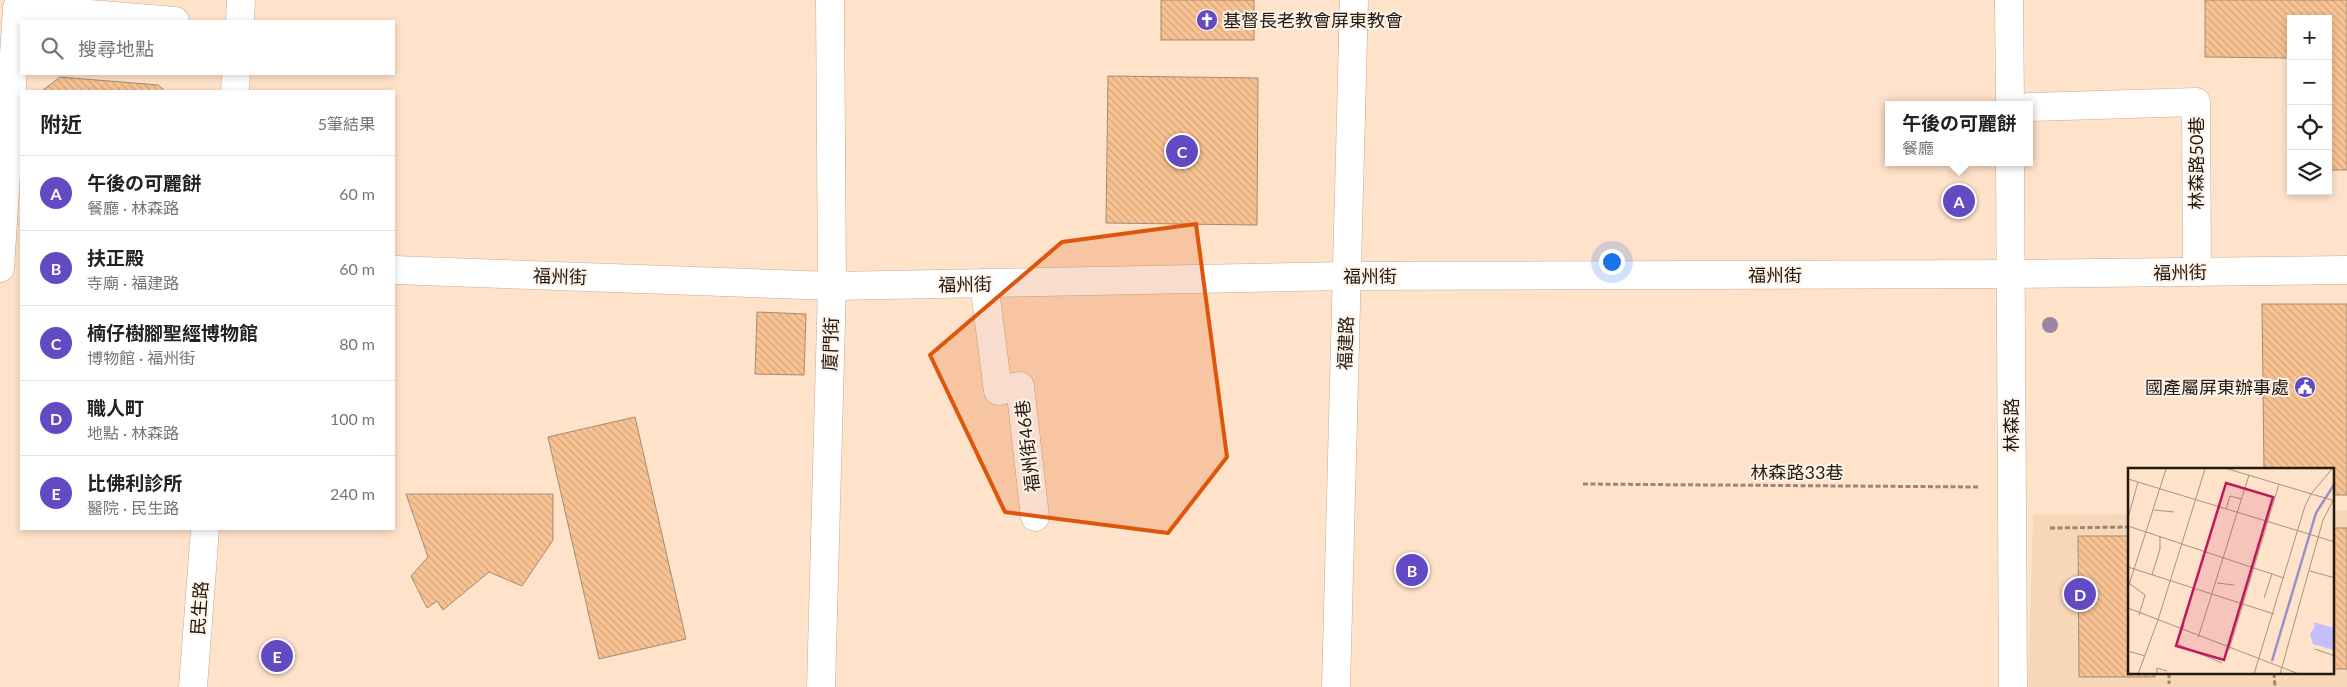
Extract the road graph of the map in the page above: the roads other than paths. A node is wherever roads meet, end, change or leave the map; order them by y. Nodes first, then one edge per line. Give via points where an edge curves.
1 (241, 0) edge
2 (830, 0) edge
3 (1354, 0) edge
4 (2010, 0) edge
5 (163, 20) edge
6 (240, 20) edge
7 (236, 75) edge
8 (235, 90) edge
9 (2010, 101) edge
10 (2033, 107) edge
11 (2010, 166) edge
12 (0, 268) edge
13 (395, 270) edge
14 (2347, 270) edge
15 (2197, 272) junction
16 (2011, 274) junction
17 (1347, 276) junction
18 (984, 283) junction
19 (832, 286) junction
20 (1036, 517) dead end
21 (205, 530) edge
22 (193, 687) edge
23 (821, 687) edge
24 (1336, 687) edge
25 (2013, 687) edge

1 - 6 street
2 - 19 street, 廈門街
3 - 17 street, 福建路
4 - 9 street
5 - 12 street via 17,8
7 - 8 street
10 - 15 street, 林森路50巷 via 2196,102
11 - 16 street, 林森路
13 - 19 street, 福州街
14 - 15 street, 福州街
15 - 16 street, 福州街
16 - 17 street, 福州街
16 - 25 street, 林森路
17 - 18 street, 福州街
17 - 24 street, 福建路
18 - 19 street, 福州街
18 - 20 street, 福州街46巷 via 998,392 1020,386
19 - 23 street, 廈門街
21 - 22 street, 民生路

